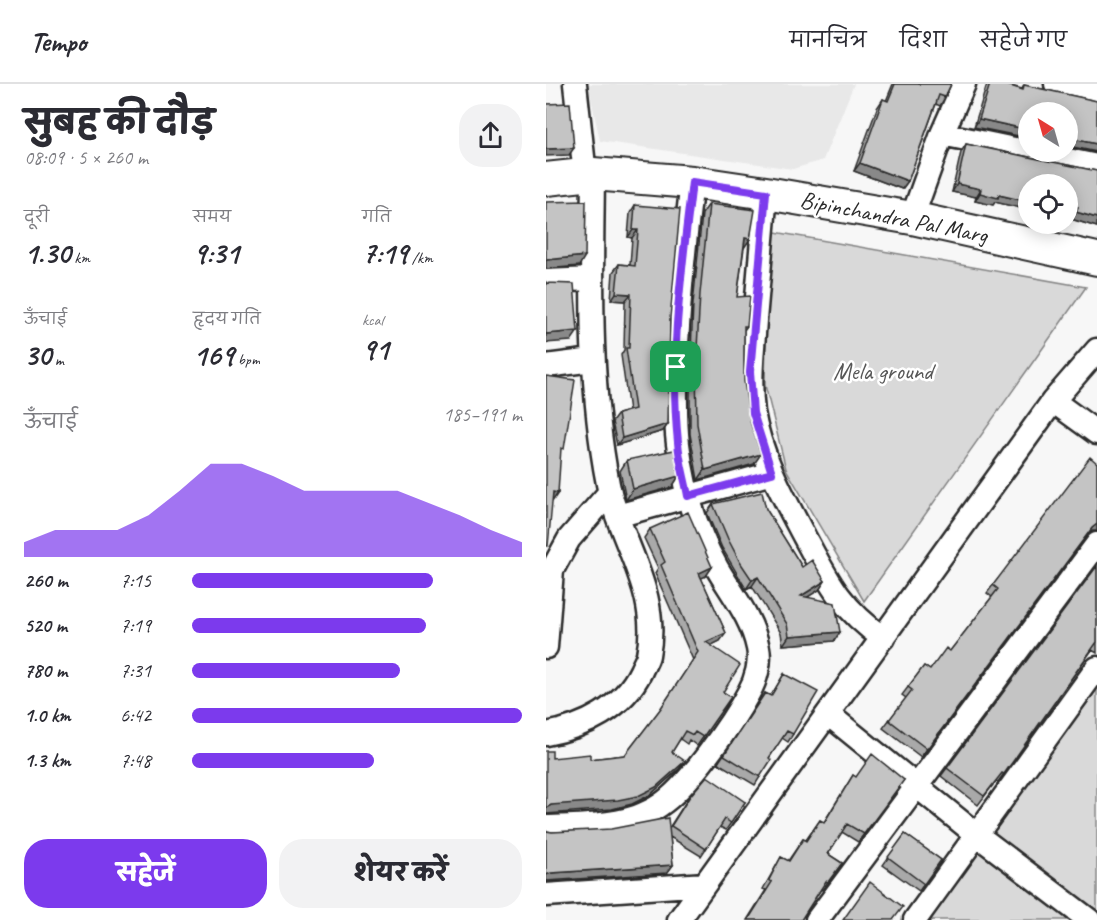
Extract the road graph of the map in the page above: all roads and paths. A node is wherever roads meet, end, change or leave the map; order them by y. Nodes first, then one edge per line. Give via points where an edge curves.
1 (575, 84) edge
2 (964, 84) edge
3 (1056, 84) edge
4 (1097, 93) edge
5 (942, 134) junction
6 (1097, 166) edge
7 (589, 175) junction
8 (546, 179) edge
9 (692, 182) junction
10 (766, 193) junction
11 (912, 218) junction
12 (1097, 259) edge
13 (592, 279) junction
14 (546, 281) edge
15 (1097, 350) edge
16 (593, 360) junction
17 (546, 366) edge
18 (1053, 401) junction
19 (1097, 433) edge
20 (772, 473) junction
21 (610, 492) junction
22 (688, 496) junction
23 (617, 516) junction
24 (1097, 544) edge
25 (883, 638) junction
26 (546, 647) edge
27 (1097, 668) edge
28 (828, 714) junction
29 (546, 734) edge
30 (917, 786) junction
31 (546, 827) edge
32 (977, 835) junction
33 (705, 884) junction
34 (546, 895) edge
35 (679, 920) edge
36 (817, 920) edge
37 (915, 920) edge
38 (1089, 920) edge

1 - 7 street
2 - 5 street
3 - 4 street
5 - 6 street
5 - 11 street
7 - 8 street, Bipinchandra Pal Marg
7 - 9 street, Bipinchandra Pal Marg
7 - 13 street
9 - 10 street, Bipinchandra Pal Marg
9 - 22 street via 678,303 675,407
10 - 11 street, Bipinchandra Pal Marg
10 - 20 street via 750,372 753,413
11 - 12 street, Bipinchandra Pal Marg
13 - 14 street
13 - 16 street
15 - 18 street
16 - 17 street
16 - 21 street
18 - 19 street
18 - 25 street
20 - 22 street
20 - 25 street via 834,590 861,623
21 - 23 street
21 - 26 street via 570,539 552,570
22 - 23 street
22 - 31 street via 716,567 751,624 759,650 750,691 684,784 661,805 634,817
23 - 29 street via 642,578 650,621 648,656 637,679 617,705 586,722
24 - 30 street
25 - 28 street
27 - 32 street
28 - 30 street
28 - 33 street
30 - 32 street
30 - 36 street
32 - 37 street
32 - 38 street
33 - 34 street
33 - 35 street

